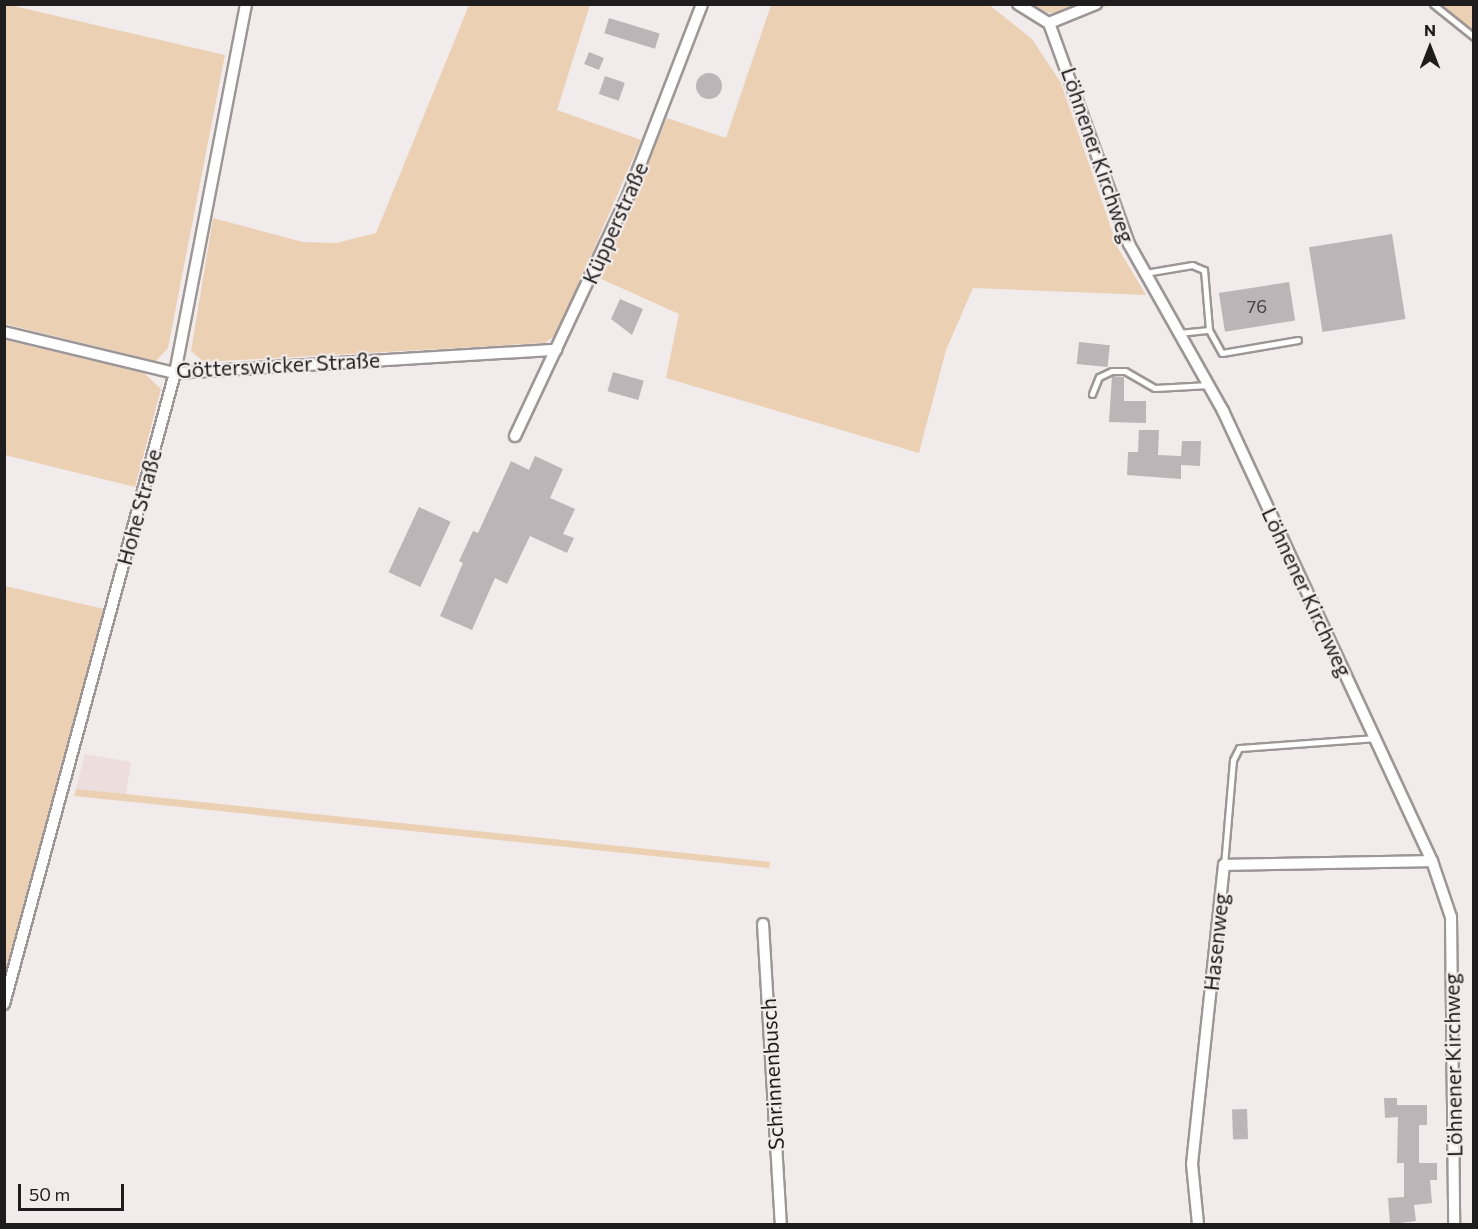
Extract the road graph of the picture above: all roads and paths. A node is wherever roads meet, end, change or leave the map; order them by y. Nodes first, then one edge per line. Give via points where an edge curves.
1 (246, 4) edge
2 (702, 4) edge
3 (1018, 4) edge
4 (1096, 4) edge
5 (1433, 4) edge
6 (1049, 22) junction
7 (1473, 37) edge
8 (1143, 273) junction
9 (1209, 330) junction
10 (4, 332) edge
11 (1179, 333) junction
12 (1298, 340) dead end
13 (556, 350) junction
14 (175, 373) junction
15 (1209, 385) junction
16 (1092, 394) dead end
17 (515, 436) dead end
18 (1374, 738) junction
19 (1431, 861) junction
20 (1224, 865) junction
21 (763, 924) dead end
22 (4, 1004) edge
23 (781, 1224) edge
24 (1198, 1224) edge
25 (1454, 1224) edge

1 - 14 street, Hohe Straße
2 - 13 street, Küpperstraße via 641,165
3 - 6 street
4 - 6 street
5 - 7 lane
6 - 8 street, Löhnener Kirchweg
8 - 9 lane via 1192,265 1204,270
8 - 11 street, Löhnener Kirchweg
9 - 11 lane
9 - 12 lane via 1222,353
10 - 14 street, Götterswicker Straße
11 - 15 street, Löhnener Kirchweg
13 - 14 street, Götterswicker Straße
13 - 17 street, Küpperstraße
14 - 22 street, Hohe Straße
15 - 16 lane via 1155,388 1125,371 1112,371 1099,377
15 - 18 street, Löhnener Kirchweg
18 - 19 street, Löhnener Kirchweg
18 - 20 lane via 1239,748 1233,760
19 - 20 street, Hasenweg
19 - 25 street, Löhnener Kirchweg via 1451,917
20 - 24 street, Hasenweg via 1192,1164
21 - 23 street, Schrinnenbusch

